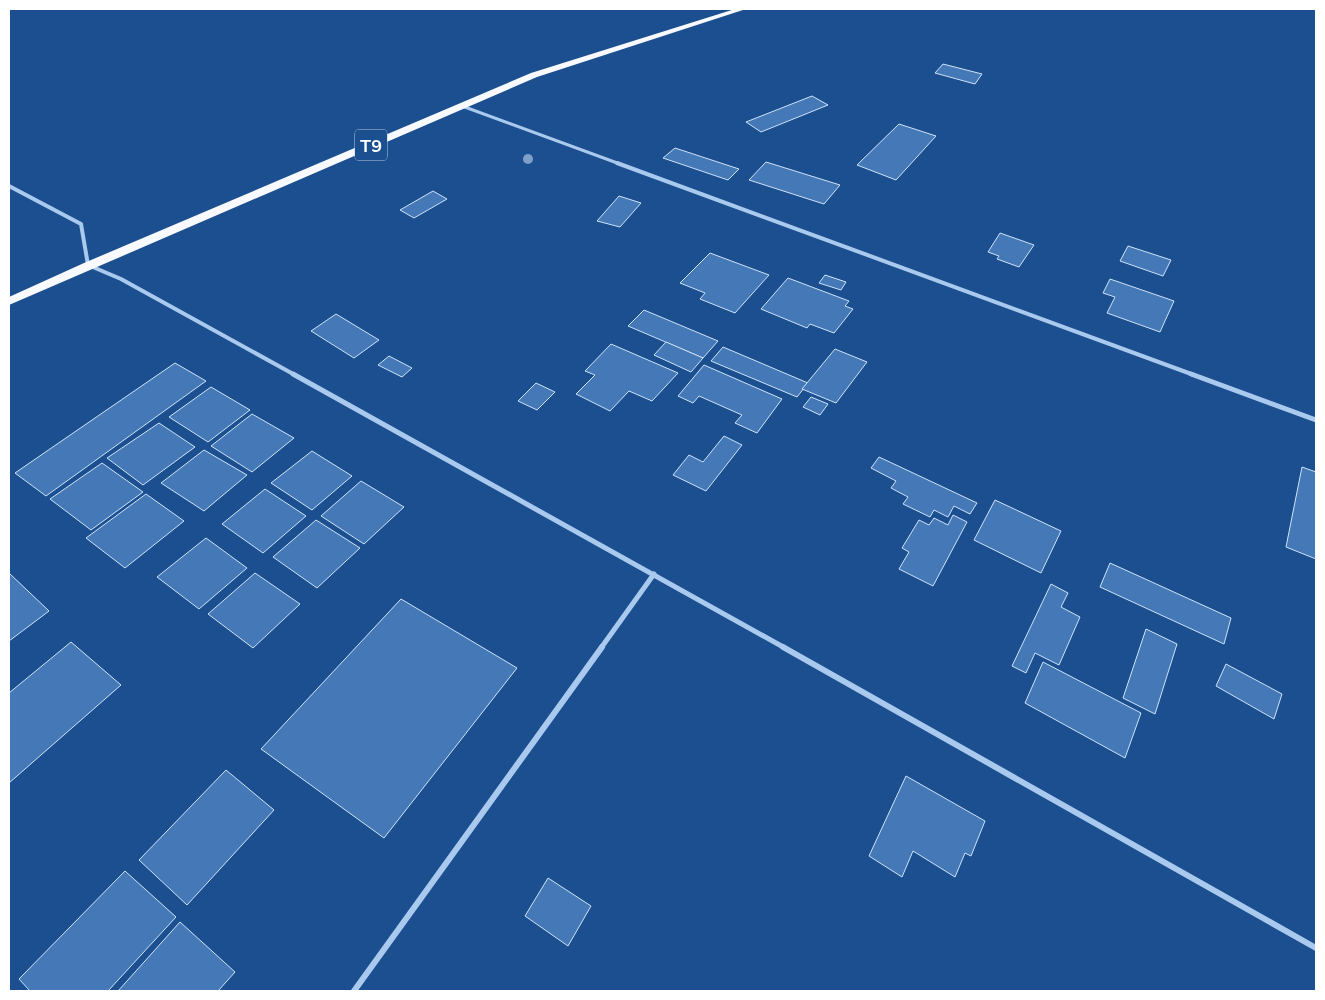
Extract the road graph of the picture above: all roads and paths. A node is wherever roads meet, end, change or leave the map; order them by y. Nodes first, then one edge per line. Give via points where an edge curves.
1 (742, 9) edge
2 (462, 106) junction
3 (9, 186) edge
4 (88, 265) junction
5 (9, 302) edge
6 (1316, 420) edge
7 (654, 574) junction
8 (1316, 948) edge
9 (354, 991) edge

1 - 2 highway, T9 via 534,75
2 - 4 highway, T9
2 - 6 street
3 - 4 street via 81,224
4 - 5 highway, T9
4 - 7 street via 121,279
7 - 8 street
7 - 9 street

